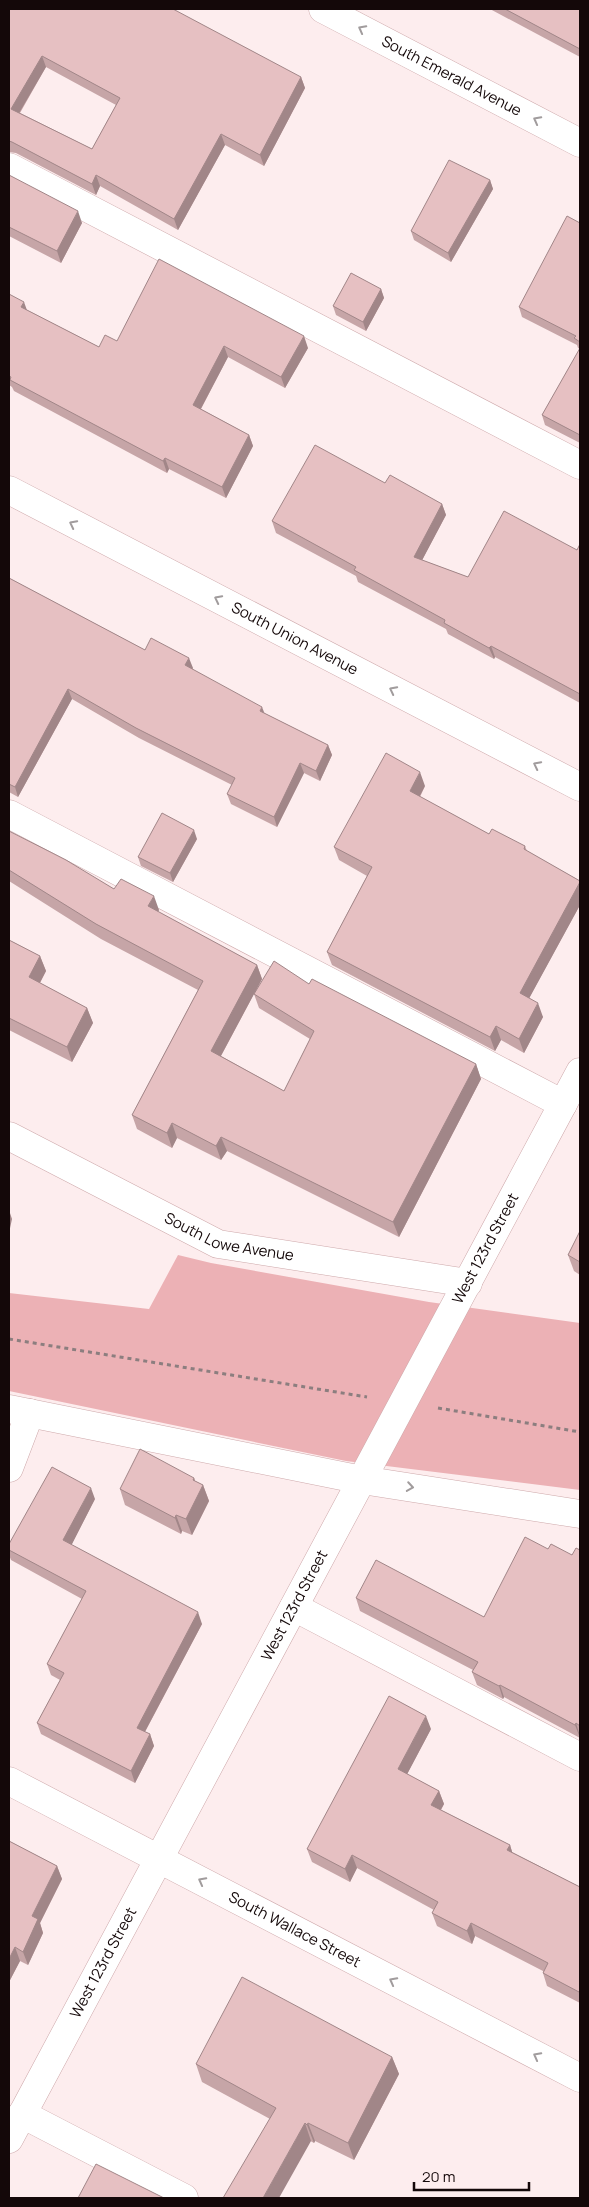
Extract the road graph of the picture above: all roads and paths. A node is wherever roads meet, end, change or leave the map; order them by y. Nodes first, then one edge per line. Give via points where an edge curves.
1 (323, 9) edge
2 (580, 143) edge
3 (9, 167) edge
4 (580, 465) edge
5 (9, 490) edge
6 (580, 787) edge
7 (9, 814) edge
8 (580, 1072) edge
9 (563, 1104) junction
10 (9, 1136) edge
11 (468, 1283) junction
12 (9, 1339) edge
13 (356, 1395) dead end
14 (19, 1411) edge
15 (458, 1411) dead end
16 (580, 1432) edge
17 (9, 1468) edge
18 (362, 1480) junction
19 (580, 1514) edge
20 (294, 1607) junction
21 (580, 1756) edge
22 (9, 1781) edge
23 (159, 1858) junction
24 (580, 2078) edge
25 (22, 2114) junction
26 (9, 2139) edge
27 (184, 2198) edge

2 -> 1 street, South Emerald Avenue
3 - 4 street
6 -> 5 street, South Union Avenue
7 - 9 street
8 - 9 street, West 123rd Street
9 - 11 street, West 123rd Street
10 - 11 street, South Lowe Avenue via 218,1244
11 - 18 street, West 123rd Street
12 - 13 path
14 - 17 street
14 - 18 street
15 - 16 path
18 -> 19 street
18 - 20 street, West 123rd Street
20 - 21 street
20 - 23 street, West 123rd Street
22 - 23 street, South Wallace Street
24 -> 23 street, South Wallace Street
23 - 25 street, West 123rd Street
25 - 26 street, West 123rd Street
25 - 27 street

